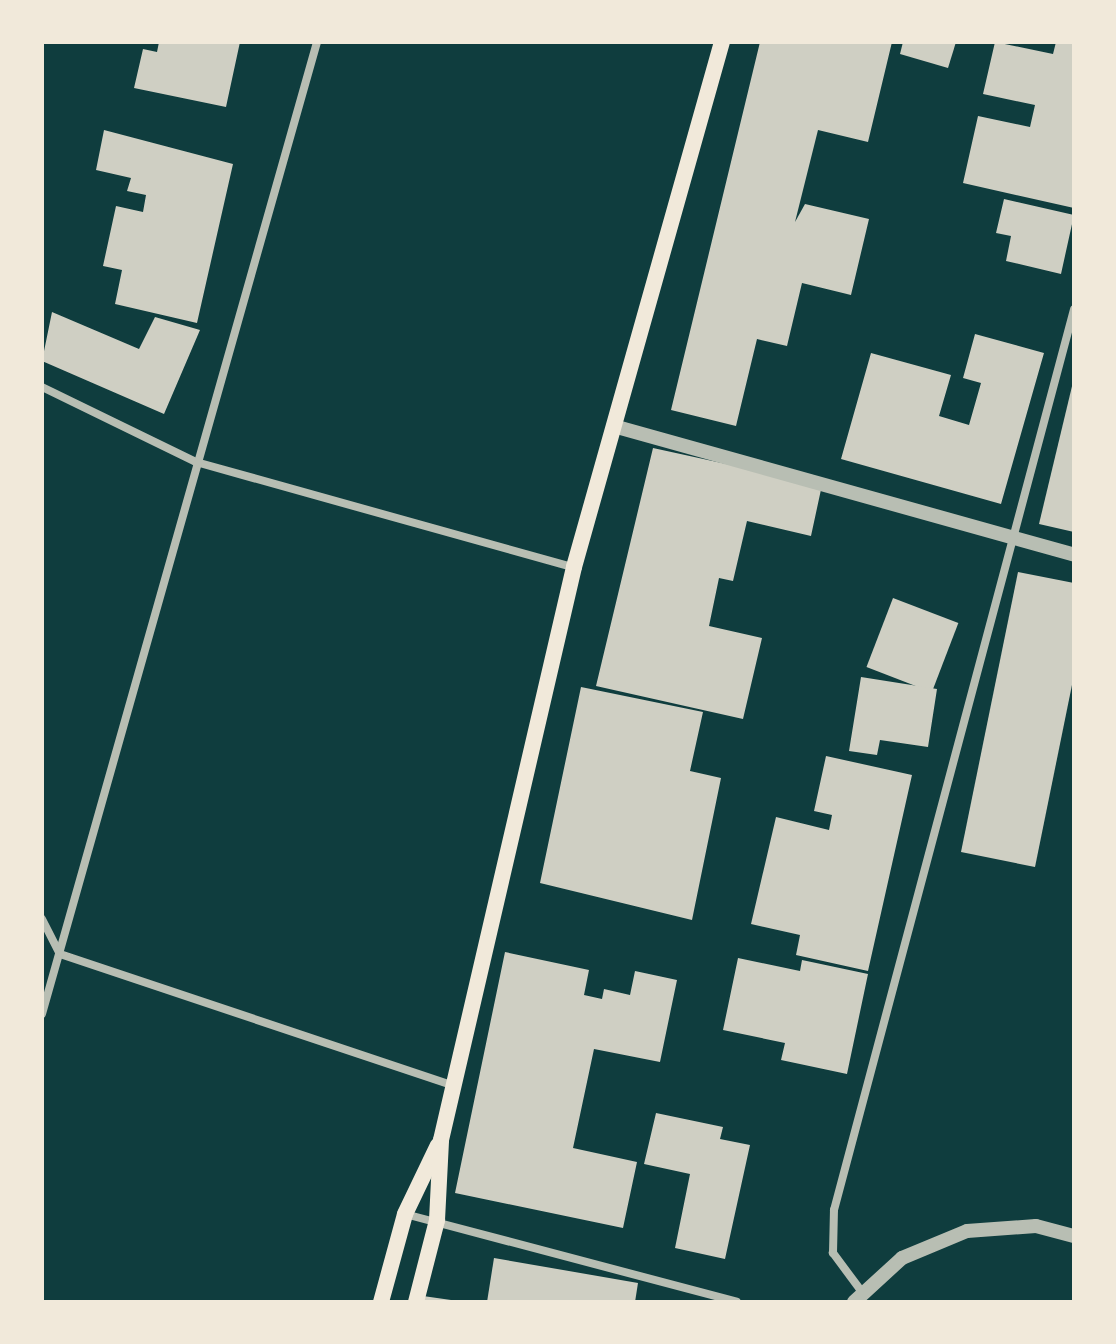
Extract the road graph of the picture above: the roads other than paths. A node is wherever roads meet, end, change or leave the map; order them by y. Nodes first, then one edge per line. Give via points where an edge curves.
1 (317, 42) edge
2 (722, 42) edge
3 (1074, 309) edge
4 (42, 387) edge
5 (617, 427) junction
6 (196, 462) junction
7 (1017, 533) junction
8 (1074, 555) edge
9 (574, 567) junction
10 (42, 919) edge
11 (60, 954) junction
12 (42, 1014) edge
13 (456, 1087) junction
14 (441, 1140) junction
15 (405, 1214) junction
16 (437, 1220) junction
17 (1074, 1236) edge
18 (858, 1297) edge
19 (381, 1302) edge
20 (416, 1302) edge
21 (737, 1302) edge

1 - 6 street
2 - 5 main road
3 - 7 street
4 - 6 street
5 - 7 street
5 - 9 main road
6 - 9 street
6 - 11 street
7 - 8 street
7 - 18 street via 831,1222 833,1253
9 - 13 main road
10 - 11 street
11 - 12 street
11 - 13 street
13 - 14 main road
14 - 15 main road
14 - 16 main road
15 - 16 street
15 - 19 main road
16 - 20 main road
16 - 21 street
17 - 18 street via 1036,1226 967,1231 902,1258

